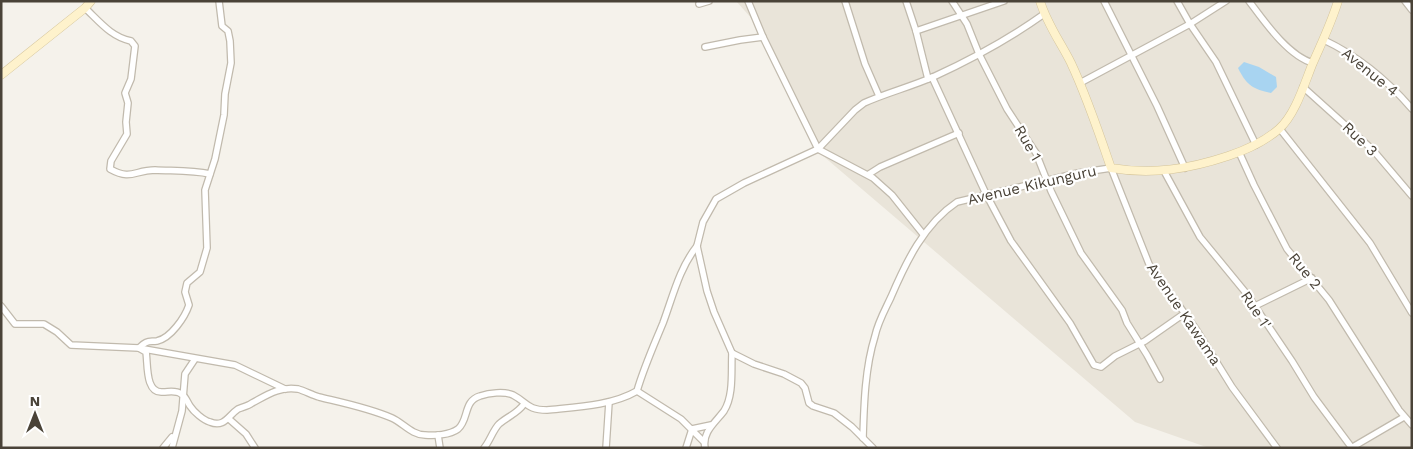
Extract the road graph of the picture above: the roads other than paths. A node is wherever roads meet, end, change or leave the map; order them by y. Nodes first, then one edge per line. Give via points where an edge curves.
1 (91, 1) edge
2 (219, 1) edge
3 (710, 1) edge
4 (748, 1) edge
5 (845, 1) edge
6 (906, 1) edge
7 (952, 1) edge
8 (982, 1) edge
9 (1004, 1) edge
10 (1040, 1) edge
11 (1104, 1) edge
12 (1177, 1) edge
13 (1226, 1) edge
14 (1249, 1) edge
15 (1404, 1) edge
16 (1337, 2) edge
17 (699, 4) dead end
18 (85, 8) junction
19 (982, 9) junction
20 (1412, 10) edge
21 (1044, 14) junction
22 (962, 16) junction
23 (1190, 24) junction
24 (916, 31) junction
25 (762, 37) junction
26 (1324, 40) junction
27 (705, 46) dead end
28 (979, 54) junction
29 (1131, 56) junction
30 (1313, 63) junction
31 (1, 75) edge
32 (930, 78) junction
33 (1080, 83) junction
34 (1303, 87) junction
35 (879, 96) junction
36 (1412, 109) edge
37 (1280, 129) junction
38 (959, 133) junction
39 (1256, 145) junction
40 (818, 149) junction
41 (1239, 152) junction
42 (1111, 168) junction
43 (1185, 168) junction
44 (1164, 171) junction
45 (210, 174) junction
46 (869, 174) junction
47 (1047, 180) junction
48 (986, 194) junction
49 (1412, 196) edge
50 (923, 234) junction
51 (697, 246) junction
52 (1312, 278) junction
53 (1, 306) edge
54 (1255, 306) junction
55 (1185, 313) junction
56 (1412, 313) edge
57 (1140, 343) junction
58 (139, 348) junction
59 (732, 353) junction
60 (195, 359) junction
61 (1160, 379) dead end
62 (286, 389) junction
63 (637, 390) junction
64 (184, 395) junction
65 (609, 402) junction
66 (524, 404) junction
67 (1404, 417) junction
68 (230, 419) junction
69 (711, 425) junction
70 (1412, 425) edge
71 (692, 429) junction
72 (174, 435) junction
73 (438, 435) junction
74 (864, 438) junction
75 (705, 445) edge
76 (163, 448) edge
77 (172, 448) edge
78 (255, 448) edge
79 (440, 448) edge
80 (484, 448) edge
81 (606, 448) edge
82 (686, 448) edge
83 (874, 448) edge
84 (1277, 448) edge
85 (1351, 448) edge

1 - 18 street
2 - 45 street via 222,26 228,32 231,63 224,115
3 - 17 street
4 - 25 street
5 - 35 street
6 - 24 street
7 - 22 street, Rue 1
8 - 19 street
9 - 19 street
10 - 21 street
11 - 29 street
12 - 23 street
13 - 23 street
14 - 30 street via 1278,38
15 - 20 street
16 - 26 street, Avenue Kikunguru
18 - 31 street
18 - 45 street via 113,34 135,46 131,79 125,93 128,103 126,137 111,161 110,169 128,176 155,170
19 - 22 street
21 - 28 street
21 - 33 street
22 - 24 street
22 - 28 street, Rue 1
23 - 29 street
23 - 39 street via 1216,62
24 - 32 street
25 - 27 street
25 - 40 street
26 - 30 street, Avenue Kikunguru
26 - 36 street, Avenue 4 via 1354,56
28 - 32 street
28 - 47 street, Rue 1 via 1006,109 1036,154
29 - 33 street
29 - 43 street
30 - 34 street, Avenue Kikunguru
32 - 35 street
32 - 38 street
33 - 42 street
34 - 37 street, Avenue Kikunguru
34 - 49 street, Rue 3 via 1372,150
35 - 40 street via 855,110
37 - 39 street, Avenue Kikunguru
37 - 56 street via 1370,243
38 - 46 street
38 - 48 street
39 - 41 street, Avenue Kikunguru
40 - 46 street
40 - 51 street via 744,183 716,200 703,222
41 - 43 street, Avenue Kikunguru
41 - 52 street, Rue 2 via 1287,248
42 - 44 street, Avenue Kikunguru
42 - 47 street, Avenue Kikunguru
42 - 55 street, Avenue Kawama via 1149,264
43 - 44 street, Avenue Kikunguru
44 - 54 street, Rue 1' via 1200,237
45 - 58 street via 205,190 207,248 200,272 187,283 187,311 171,332
46 - 50 street via 892,195
47 - 48 street, Avenue Kikunguru
47 - 57 street, Rue 1 via 1082,252 1122,310
48 - 50 street, Avenue Kikunguru via 949,207
48 - 57 street via 1011,241 1070,323 1094,365 1101,366
50 - 74 street, Avenue Kikunguru via 901,271 874,337 865,396
51 - 59 street via 707,291
51 - 63 street via 676,285
52 - 54 street
52 - 67 street, Rue 2
53 - 58 street via 16,324 44,324 71,345
54 - 85 street, Rue 1'
55 - 57 street
55 - 84 street, Avenue Kawama via 1232,387
57 - 61 street, Rue 1
58 - 60 street
58 - 64 street via 146,352 153,390
59 - 69 street via 730,394 724,411
59 - 74 street via 801,383 809,404 834,413
60 - 62 street via 235,365
60 - 64 street via 185,374
62 - 68 street via 267,394 239,409
62 - 73 street via 298,389 374,411 423,436
63 - 65 street
63 - 71 street
64 - 68 street via 190,407 203,419 212,423
64 - 72 street
65 - 66 street via 547,410 536,410
65 - 81 street
66 - 73 street via 506,393 478,396 469,404 460,428
66 - 80 street via 497,426
67 - 70 street, Rue 2
67 - 85 street
68 - 78 street
69 - 71 street
69 - 75 street
71 - 75 street
71 - 82 street
72 - 76 street
72 - 77 street
73 - 79 street
74 - 83 street

